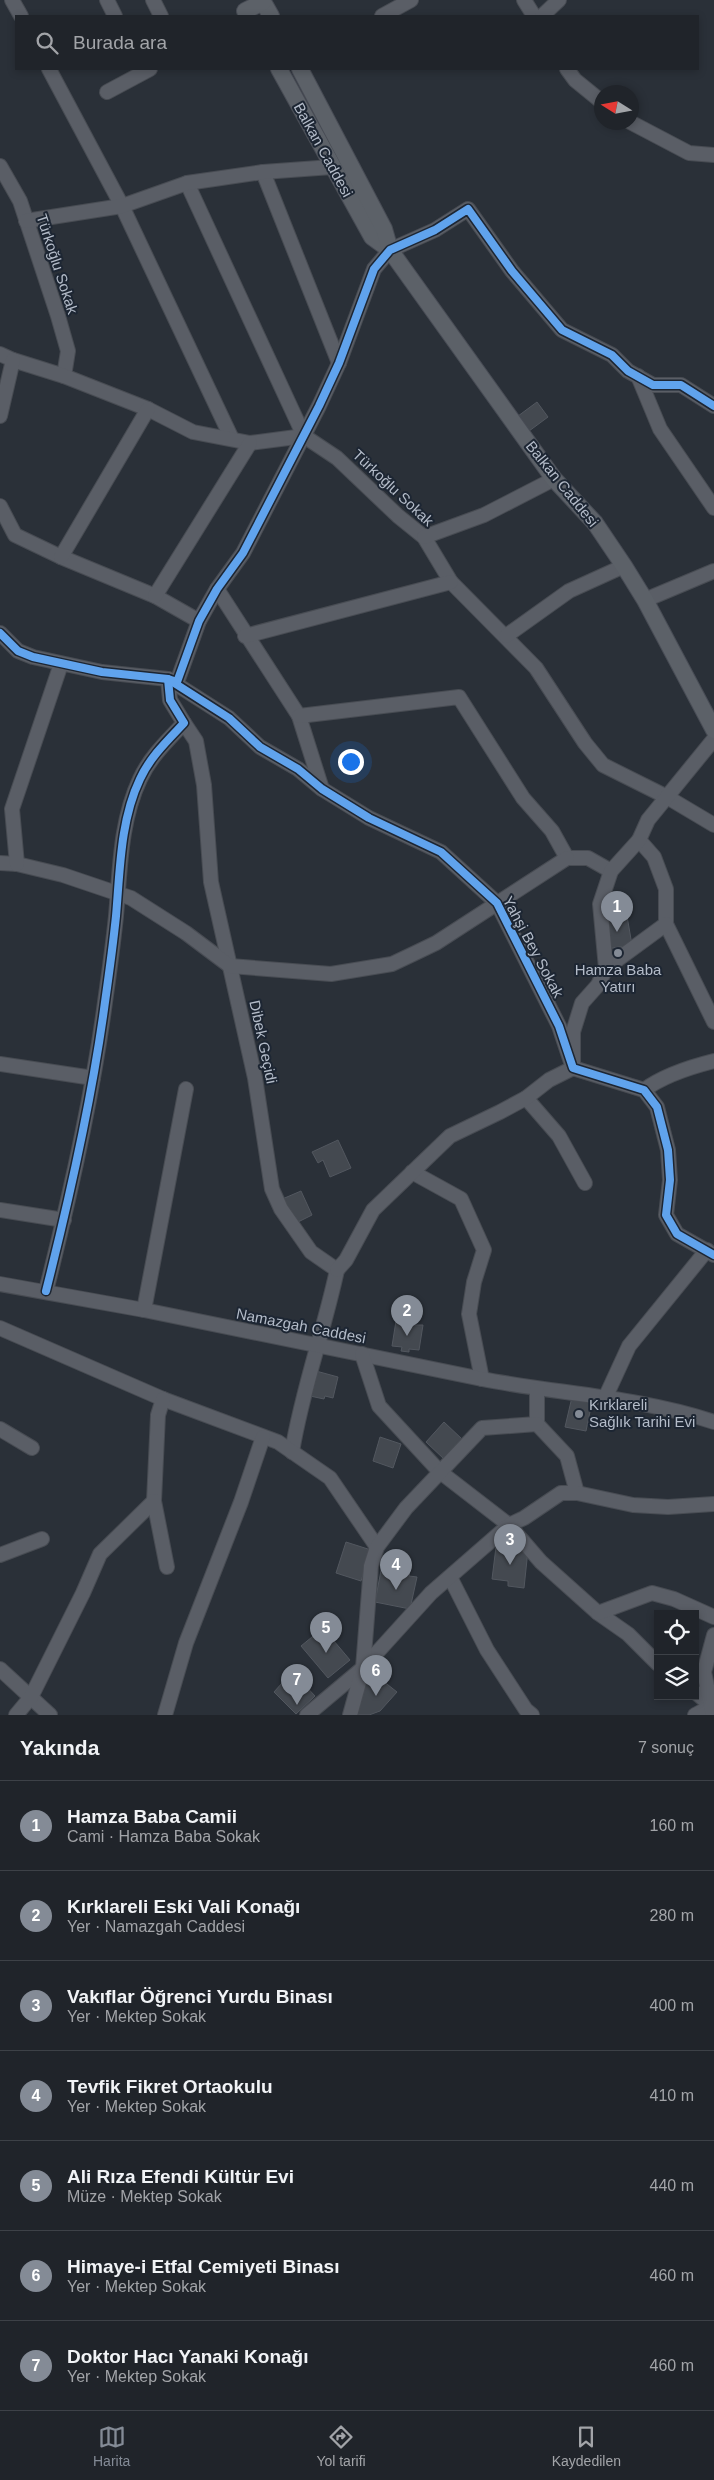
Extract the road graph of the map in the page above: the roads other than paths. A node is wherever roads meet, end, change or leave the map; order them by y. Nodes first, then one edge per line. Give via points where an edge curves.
1 (12, 0) edge
2 (107, 0) edge
3 (153, 0) edge
4 (411, 0) edge
5 (524, 0) edge
6 (559, 0) edge
7 (266, 5) edge
8 (242, 11) edge
9 (20, 15) edge
10 (114, 15) edge
11 (160, 15) edge
12 (384, 15) edge
13 (533, 15) edge
14 (543, 15) edge
15 (50, 70) edge
16 (144, 70) edge
17 (280, 70) edge
18 (301, 70) edge
19 (568, 70) edge
20 (107, 92) dead end
21 (594, 95) edge
22 (639, 127) edge
23 (714, 155) edge
24 (0, 166) edge
25 (332, 167) junction
26 (263, 172) junction
27 (187, 183) junction
28 (122, 206) junction
29 (26, 221) junction
30 (390, 250) junction
31 (0, 354) edge
32 (13, 360) junction
33 (339, 363) junction
34 (64, 376) junction
35 (638, 376) junction
36 (714, 406) edge
37 (148, 409) junction
38 (0, 416) edge
39 (304, 436) junction
40 (232, 439) junction
41 (250, 443) junction
42 (554, 479) junction
43 (0, 506) edge
44 (714, 508) edge
45 (424, 537) junction
46 (61, 557) junction
47 (624, 566) junction
48 (714, 571) edge
49 (451, 582) junction
50 (216, 589) junction
51 (155, 596) junction
52 (646, 600) junction
53 (199, 621) junction
54 (0, 633) edge
55 (245, 636) junction
56 (506, 636) junction
57 (61, 664) junction
58 (168, 679) junction
59 (300, 716) junction
60 (184, 723) junction
61 (714, 730) edge
62 (714, 739) edge
63 (322, 790) junction
64 (667, 797) junction
65 (714, 825) edge
66 (639, 840) junction
67 (566, 858) junction
68 (0, 863) edge
69 (17, 864) junction
70 (611, 871) junction
71 (116, 892) junction
72 (497, 903) junction
73 (666, 924) junction
74 (230, 966) junction
75 (606, 968) junction
76 (714, 1022) edge
77 (714, 1061) edge
78 (0, 1064) edge
79 (574, 1068) junction
80 (93, 1078) junction
81 (186, 1089) dead end
82 (644, 1090) junction
83 (526, 1098) junction
84 (412, 1172) junction
85 (585, 1183) dead end
86 (0, 1210) edge
87 (64, 1220) junction
88 (710, 1252) edge
89 (337, 1270) junction
90 (0, 1284) edge
91 (46, 1291) junction
92 (144, 1310) junction
93 (0, 1328) edge
94 (318, 1346) junction
95 (362, 1354) junction
96 (482, 1380) junction
97 (537, 1390) junction
98 (606, 1396) junction
99 (163, 1399) junction
100 (714, 1422) edge
101 (536, 1424) junction
102 (0, 1429) edge
103 (263, 1436) junction
104 (32, 1448) dead end
105 (292, 1452) junction
106 (438, 1471) junction
107 (577, 1493) junction
108 (154, 1501) junction
109 (714, 1504) edge
110 (509, 1525) junction
111 (42, 1539) dead end
112 (377, 1547) junction
113 (0, 1554) edge
114 (167, 1567) dead end
115 (450, 1577) junction
116 (598, 1613) junction
117 (714, 1617) edge
118 (714, 1636) edge
119 (654, 1660) edge
120 (0, 1668) edge
121 (363, 1668) junction
122 (699, 1695) edge
123 (31, 1698) junction
124 (713, 1707) edge
125 (318, 1712) edge
126 (16, 1715) edge
127 (50, 1715) edge
128 (164, 1715) edge
129 (350, 1715) edge
130 (532, 1715) edge
131 (695, 1715) edge

1 - 9 street
2 - 10 street
3 - 11 street
4 - 12 street
5 - 13 street
6 - 14 street
7 - 8 main road
15 - 28 street
16 - 20 street
17 - 25 main road, Balkan Caddesi
18 - 30 main road, Balkan Caddesi via 384,229
19 - 21 street
22 - 23 street via 689,154
24 - 29 street, Türkoğlu Sokak via 20,201
25 - 26 street
25 - 30 main road, Balkan Caddesi via 372,236
26 - 27 street
26 - 33 street
27 - 28 street
27 - 39 street
28 - 29 street
28 - 40 street
29 - 34 street, Türkoğlu Sokak via 68,351
30 - 33 street via 374,269
30 - 35 street via 435,230 468,208 512,271 562,330 612,355
30 - 42 main road, Balkan Caddesi
31 - 32 street
32 - 34 street
32 - 38 street
33 - 39 street
34 - 37 street
35 - 36 street via 653,385 681,385
35 - 44 street via 660,429
37 - 40 street via 193,432
37 - 46 street
39 - 41 street
39 - 45 street, Türkoğlu Sokak via 337,458
39 - 50 street via 243,552
40 - 41 street
41 - 51 street
42 - 45 street via 484,515
42 - 47 main road, Balkan Caddesi via 595,523
43 - 46 street via 15,535
45 - 49 street, Türkoğlu Sokak
46 - 51 street
47 - 52 main road, Balkan Caddesi
47 - 56 street via 569,591
48 - 52 street
49 - 55 street
49 - 56 street, Türkoğlu Sokak
50 - 53 street
50 - 55 street
51 - 53 street
52 - 61 main road, Balkan Caddesi
53 - 58 street via 177,682
54 - 57 street via 18,651
55 - 59 street
56 - 64 street, Türkoğlu Sokak via 536,668 603,765
57 - 58 street
57 - 69 street via 12,809
58 - 60 street, Dibek Geçidi via 170,700
58 - 63 street, Yahşi Bey Sokak via 229,718 260,748 298,769
59 - 63 street
59 - 67 street via 459,697 523,798 552,831
60 - 71 street via 154,755 140,779 126,818
60 - 74 street, Dibek Geçidi via 196,741 204,785 211,882
62 - 64 street
63 - 72 street, Yahşi Bey Sokak via 369,818 441,852
64 - 65 street, Türkoğlu Sokak
64 - 66 street via 648,820
66 - 70 street
66 - 73 street via 654,857 666,889
67 - 70 street via 588,858
67 - 72 street
68 - 69 street
69 - 71 street
70 - 75 street via 600,904
71 - 74 street via 186,933
71 - 80 street via 111,960
72 - 74 street via 436,943 392,964 331,974
72 - 79 street, Yahşi Bey Sokak via 559,1026
73 - 75 street
73 - 76 street
74 - 89 street, Dibek Geçidi via 255,1078 272,1189 281,1209 311,1252
75 - 79 street via 598,985 582,1003 573,1032
77 - 82 street via 690,1067 654,1082
78 - 80 street
79 - 82 street
79 - 83 street via 550,1080
80 - 87 street
81 - 92 street
82 - 88 street via 657,1107 668,1150 670,1180 666,1215 677,1234
83 - 84 street via 450,1136
83 - 85 street via 559,1136
84 - 89 street via 373,1210 346,1260
84 - 96 street via 461,1199 484,1250 469,1314
86 - 87 street
87 - 91 street
88 - 98 street via 629,1346
89 - 94 street
90 - 91 street, Namazgah Caddesi
91 - 92 street, Namazgah Caddesi
92 - 94 street, Namazgah Caddesi
93 - 99 street
94 - 95 street, Namazgah Caddesi
94 - 105 street via 297,1420
95 - 96 street, Namazgah Caddesi
95 - 106 street via 379,1406
96 - 97 street, Namazgah Caddesi
97 - 98 street, Namazgah Caddesi
97 - 101 street
98 - 100 street, Namazgah Caddesi
99 - 103 street
99 - 108 street via 158,1415
101 - 106 street via 482,1428
101 - 107 street via 567,1456
102 - 104 street
103 - 105 street
103 - 128 street via 186,1643
105 - 112 street via 330,1478
106 - 110 street
106 - 112 street
107 - 109 street via 668,1507
107 - 110 street via 561,1493
108 - 114 street
108 - 123 street via 100,1554
110 - 115 street
110 - 116 street via 541,1562
111 - 113 street
112 - 121 street via 371,1566
115 - 121 street
115 - 130 street via 487,1650
116 - 117 street via 652,1593
116 - 119 street via 628,1634
118 - 124 street via 704,1672
120 - 123 street
121 - 125 street
121 - 129 street
122 - 124 street
123 - 126 street
123 - 127 street
124 - 131 street

